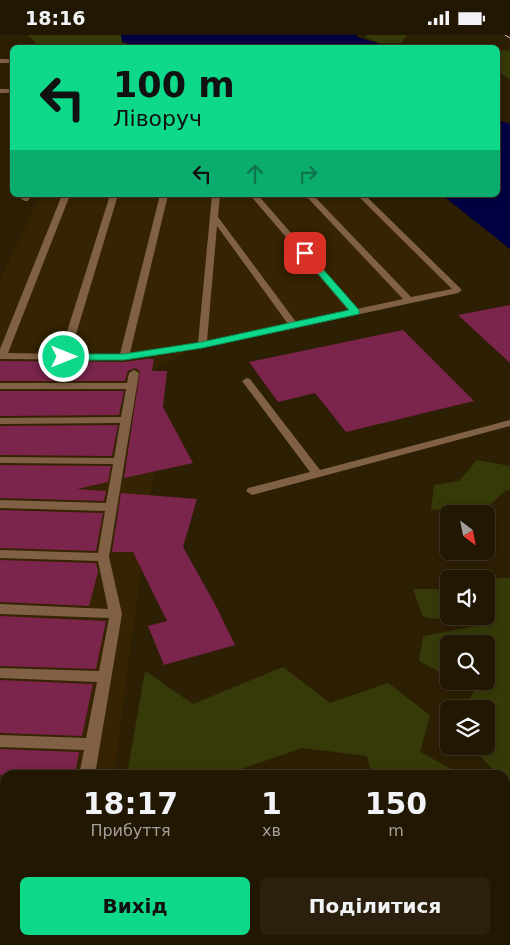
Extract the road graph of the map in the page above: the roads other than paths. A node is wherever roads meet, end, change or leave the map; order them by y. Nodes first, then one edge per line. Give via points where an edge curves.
1 (65, 197) edge
2 (113, 197) edge
3 (164, 197) edge
4 (216, 197) edge
5 (256, 197) edge
6 (311, 197) edge
7 (362, 197) edge
8 (214, 217) junction
9 (409, 300) junction
10 (356, 312) junction
11 (294, 325) junction
12 (202, 345) junction
13 (1, 356) edge
14 (64, 357) junction
15 (124, 357) junction
16 (134, 373) dead end
17 (247, 381) dead end
18 (0, 386) edge
19 (132, 387) junction
20 (126, 420) junction
21 (0, 421) edge
22 (510, 423) edge
23 (0, 460) edge
24 (119, 461) junction
25 (317, 474) junction
26 (252, 491) dead end
27 (0, 504) edge
28 (111, 507) junction
29 (0, 554) edge
30 (103, 557) junction
31 (0, 609) edge
32 (116, 614) junction
33 (0, 673) edge
34 (105, 677) junction
35 (0, 741) edge
36 (93, 744) junction
37 (88, 770) edge

1 - 13 lane
2 - 14 lane
3 - 15 lane
4 - 8 lane
5 - 10 lane
6 - 9 lane
7 - 9 lane via 458,289
8 - 11 lane
8 - 12 lane
9 - 10 lane
10 - 11 lane
11 - 12 lane
12 - 15 lane
13 - 14 lane
14 - 15 lane
16 - 19 lane
17 - 25 lane
18 - 19 lane
19 - 20 lane
20 - 21 lane
20 - 24 lane
22 - 25 lane
23 - 24 lane
24 - 28 lane
25 - 26 lane
27 - 28 lane
28 - 30 lane
29 - 30 lane
30 - 32 lane
31 - 32 lane
32 - 34 lane
33 - 34 lane
34 - 36 lane
35 - 36 lane
36 - 37 lane

